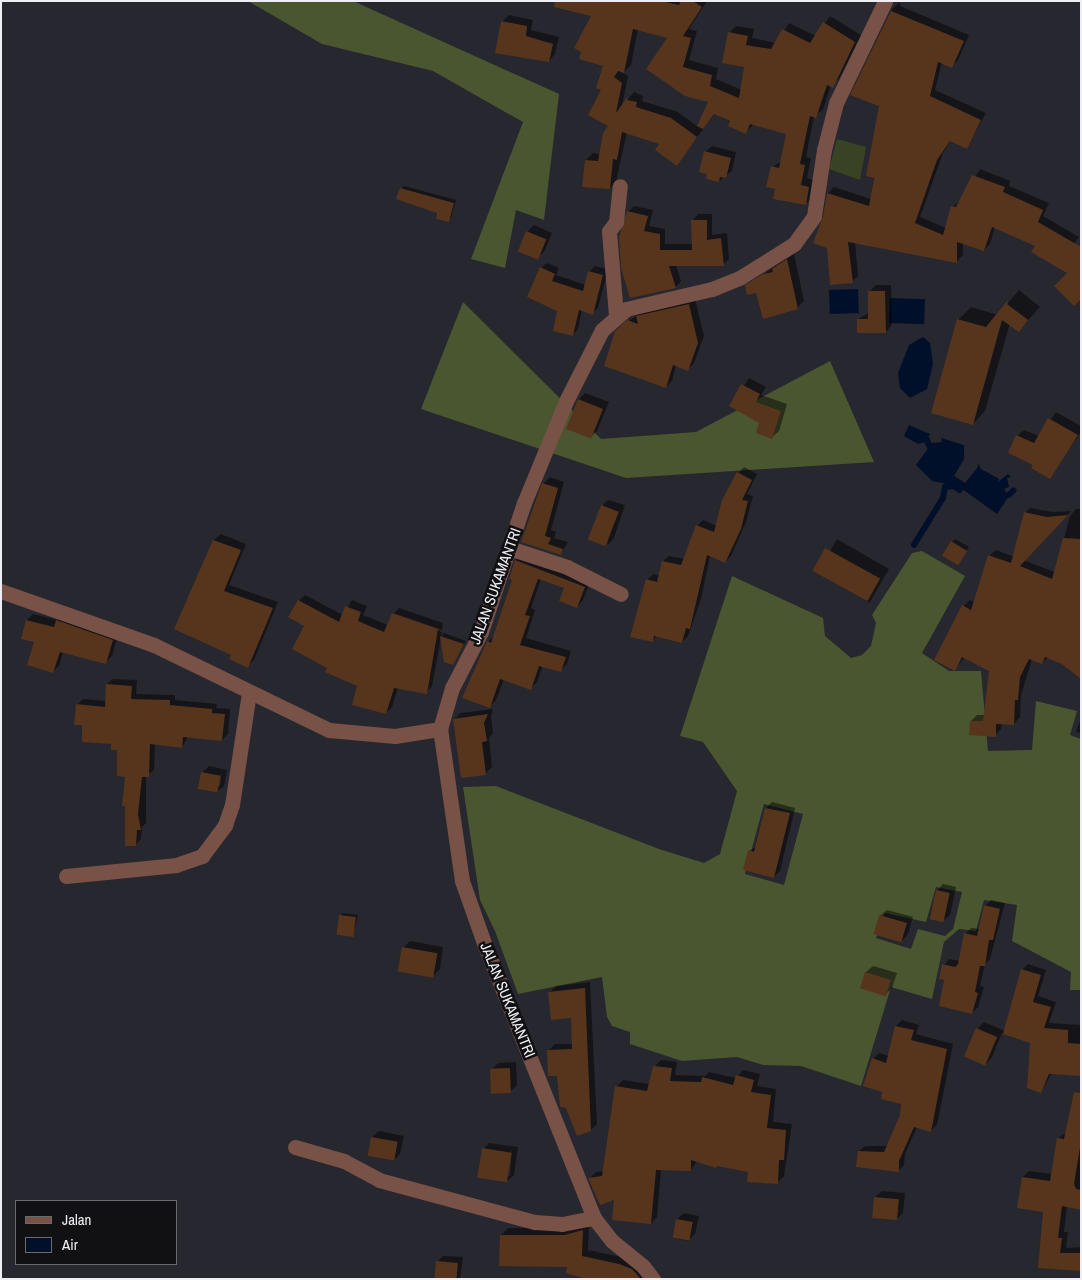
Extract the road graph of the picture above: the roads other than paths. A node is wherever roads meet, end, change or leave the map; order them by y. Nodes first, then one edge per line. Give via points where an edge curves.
1 (885, 1) edge
2 (620, 186) dead end
3 (616, 315) junction
4 (509, 548) junction
5 (1, 591) edge
6 (622, 594) dead end
7 (248, 692) junction
8 (440, 729) junction
9 (66, 876) dead end
10 (296, 1147) dead end
11 (594, 1218) junction
12 (653, 1279) edge

1 - 3 street, JALAN SUKAMANTRI via 836,103 824,150 814,216 798,239 741,277 712,289 642,303
2 - 3 street via 616,222 609,231
3 - 4 street, JALAN SUKAMANTRI via 602,330 566,401
4 - 6 street via 567,568
4 - 8 street, JALAN SUKAMANTRI via 481,632 452,688
5 - 7 street via 154,645
7 - 8 street via 329,730 395,736
7 - 9 street via 232,805 225,825 202,856 176,865
8 - 11 street, JALAN SUKAMANTRI via 462,882
10 - 11 street via 344,1161 379,1180 535,1222 562,1224
11 - 12 street, JALAN SUKAMANTRI via 612,1241 643,1266

